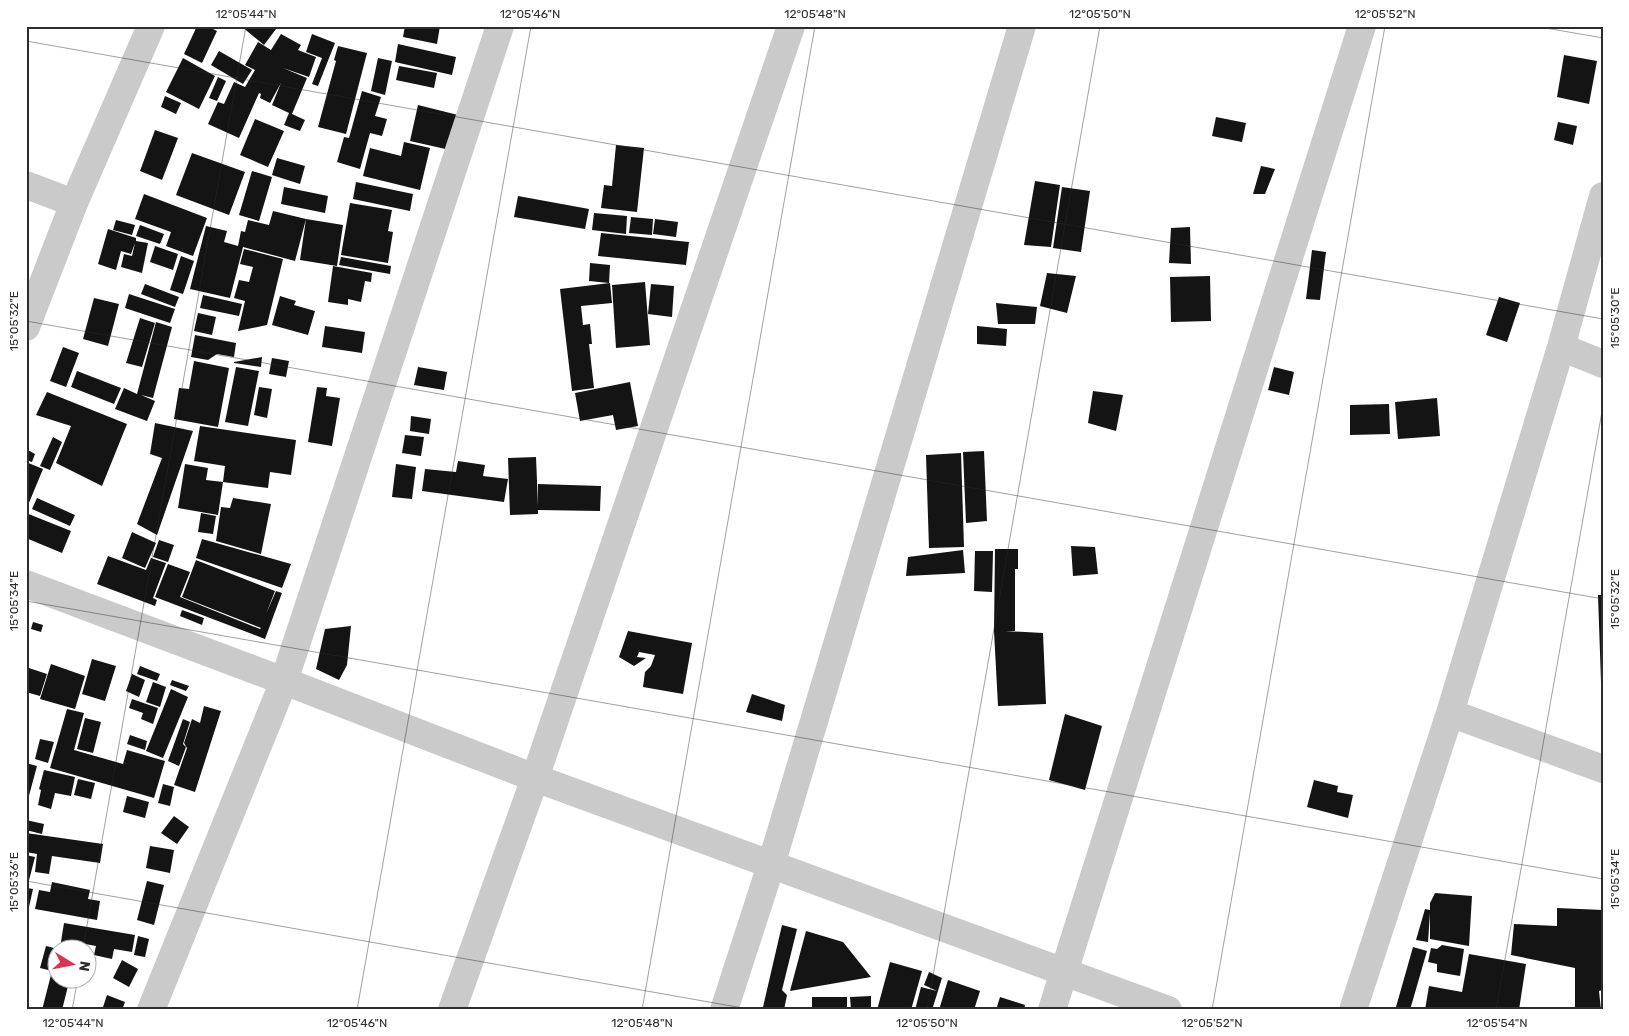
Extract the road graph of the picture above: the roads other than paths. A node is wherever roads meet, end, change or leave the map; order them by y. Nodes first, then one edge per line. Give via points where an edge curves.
1 (151, 26) edge
2 (500, 26) edge
3 (791, 26) edge
4 (1022, 26) edge
5 (1362, 26) edge
6 (26, 185) edge
7 (1603, 196) edge
8 (74, 203) junction
9 (26, 327) edge
10 (1561, 347) junction
11 (1603, 364) edge
12 (26, 584) edge
13 (284, 681) junction
14 (1450, 713) junction
15 (1603, 769) edge
16 (535, 778) junction
17 (771, 865) junction
18 (1063, 971) junction
19 (151, 1010) edge
20 (452, 1010) edge
21 (724, 1010) edge
22 (1052, 1010) edge
23 (1168, 1010) edge
24 (1353, 1010) edge

1 - 8 street
2 - 13 street
3 - 16 street
4 - 17 street
5 - 18 street
6 - 8 street
7 - 10 street
8 - 9 street
10 - 11 street
10 - 14 street
12 - 13 street
13 - 16 street
13 - 19 street
14 - 15 street
14 - 24 street
16 - 17 street
16 - 20 street
17 - 18 street
17 - 21 street
18 - 22 street
18 - 23 street

